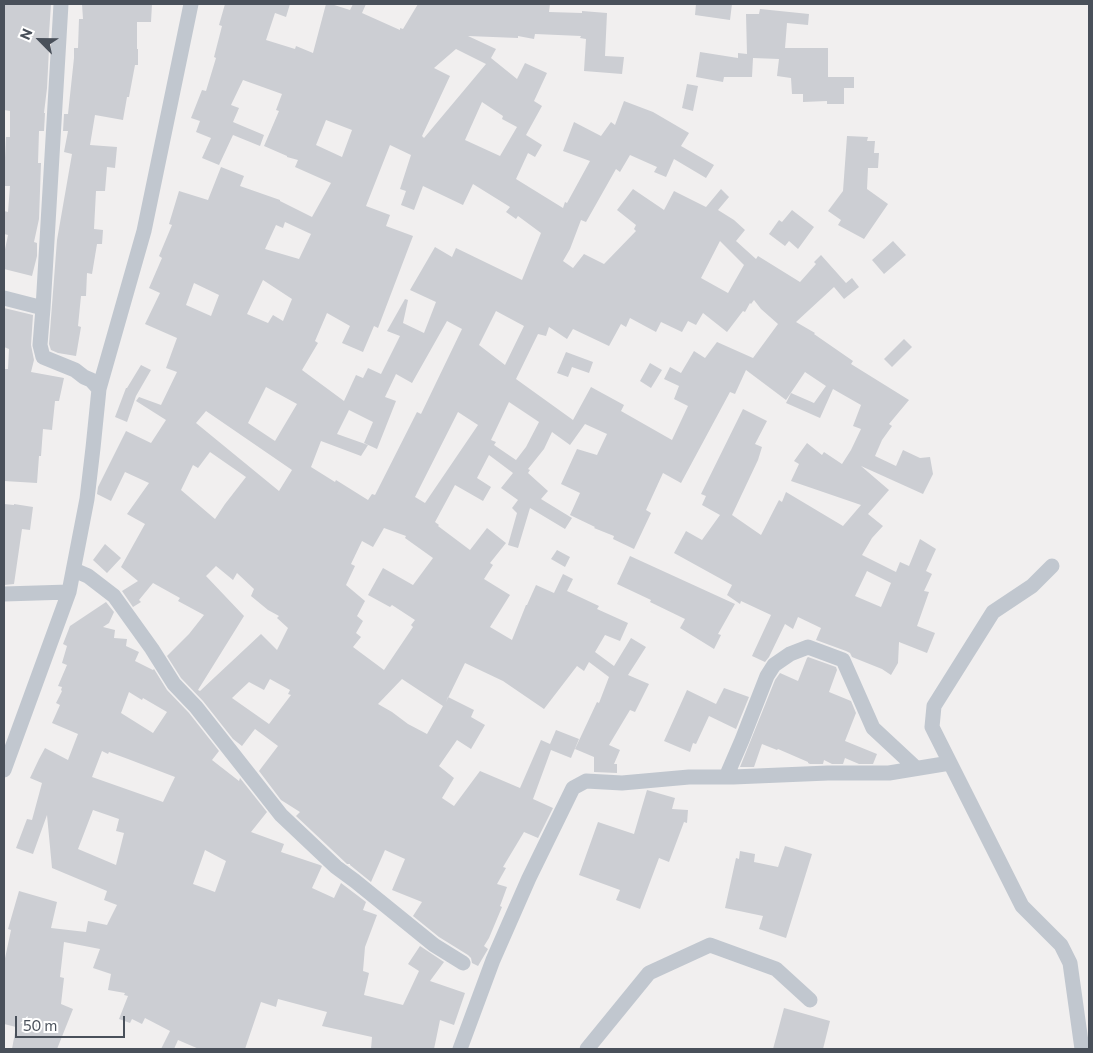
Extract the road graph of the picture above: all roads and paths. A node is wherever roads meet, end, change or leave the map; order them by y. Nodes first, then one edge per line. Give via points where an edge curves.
1 (61, 4) edge
2 (191, 4) edge
3 (4, 298) edge
4 (44, 308) junction
5 (99, 389) junction
6 (1052, 566) dead end
7 (74, 570) junction
8 (69, 592) junction
9 (4, 594) edge
10 (950, 763) junction
11 (916, 768) junction
12 (4, 770) edge
13 (726, 777) junction
14 (463, 963) dead end
15 (810, 1000) dead end
16 (460, 1049) edge
17 (587, 1049) edge
18 (1082, 1049) edge

1 - 4 street
2 - 5 street via 144,231
3 - 4 street
4 - 5 street via 40,345 43,357 75,370
5 - 7 street via 94,448
6 - 10 street via 1032,586 994,612 934,706 932,727
7 - 8 street
7 - 14 street via 88,576 114,596 174,684 281,814 336,867 434,945
8 - 9 street
8 - 12 street
10 - 11 street
10 - 18 street via 1022,906 1061,945 1070,963
11 - 13 street via 889,773
11 - 13 street via 873,728 843,660 808,648 790,654 774,665 766,676
13 - 16 street via 622,783 586,781 573,788 493,960
15 - 17 street via 776,969 710,945 649,973

